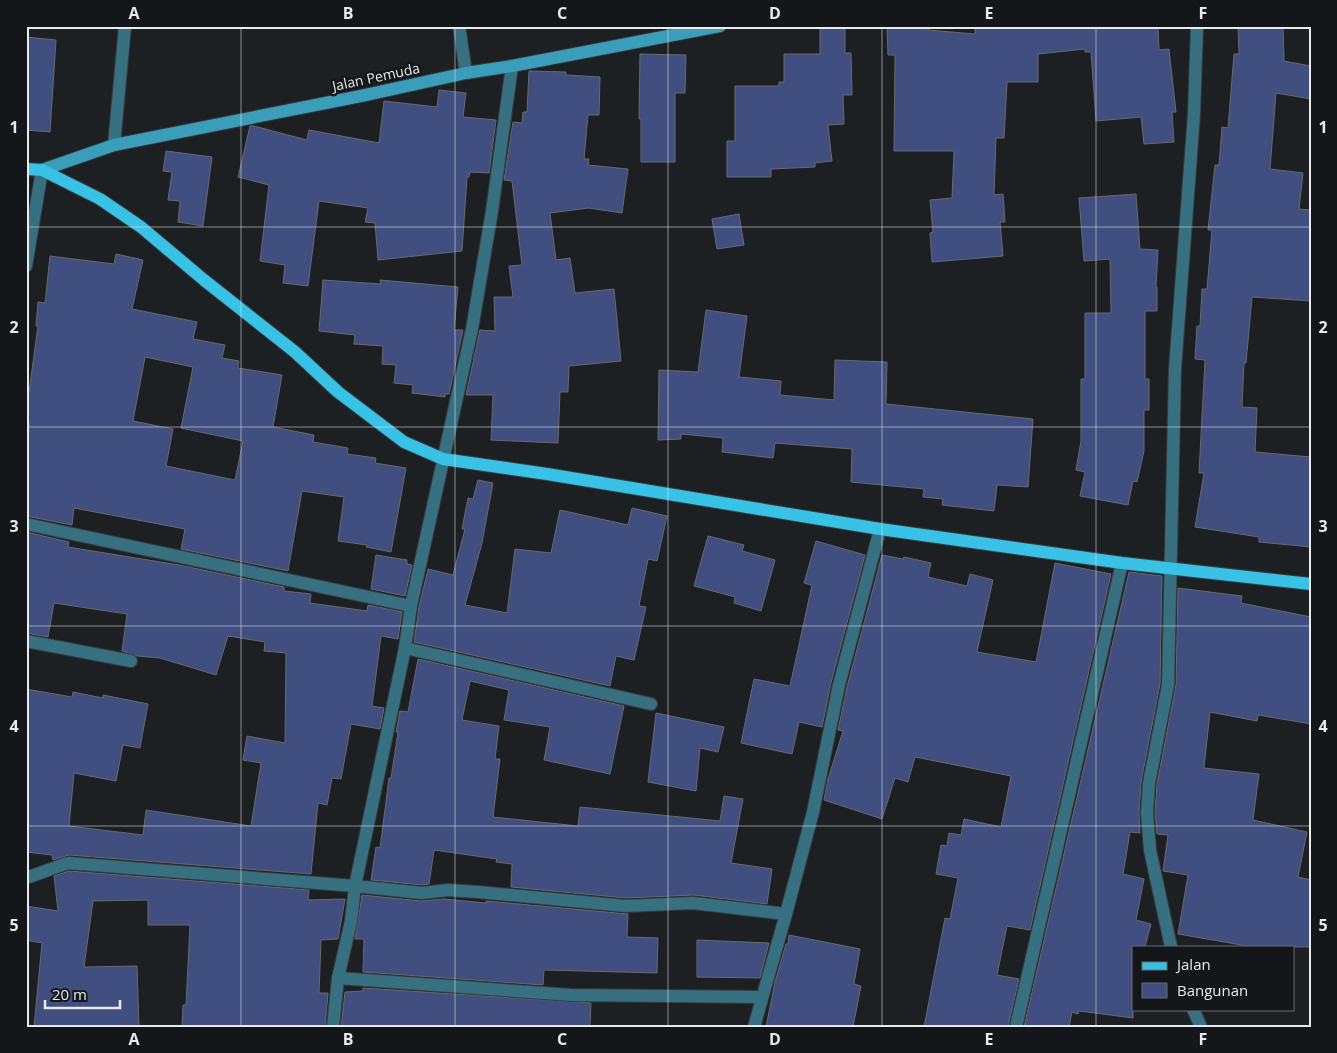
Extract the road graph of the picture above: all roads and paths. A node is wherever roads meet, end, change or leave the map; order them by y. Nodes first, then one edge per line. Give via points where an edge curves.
1 (125, 26) edge
2 (459, 26) edge
3 (720, 26) edge
4 (1197, 26) edge
5 (512, 66) junction
6 (466, 73) junction
7 (114, 144) junction
8 (26, 169) edge
9 (42, 170) junction
10 (26, 266) edge
11 (444, 459) junction
12 (26, 524) edge
13 (880, 529) junction
14 (1122, 563) junction
15 (1171, 568) junction
16 (1311, 584) edge
17 (411, 606) junction
18 (26, 641) edge
19 (405, 648) junction
20 (131, 661) dead end
21 (651, 704) dead end
22 (26, 878) edge
23 (355, 886) junction
24 (786, 914) junction
25 (1171, 946) edge
26 (338, 978) junction
27 (762, 996) junction
28 (1194, 1010) edge
29 (333, 1027) edge
30 (754, 1027) edge
31 (1016, 1027) edge
32 (1202, 1027) edge

1 - 7 street
2 - 6 street
3 - 5 street, Jalan Pemuda
4 - 15 street via 1194,114 1175,369
5 - 6 street, Jalan Pemuda
5 - 11 street via 472,329
6 - 7 street, Jalan Pemuda
7 - 9 street, Jalan Pemuda
8 - 9 main road
9 - 10 street
9 - 11 main road via 100,199 141,227 295,352 338,392 404,442
11 - 13 main road
11 - 17 street
12 - 17 street
13 - 14 main road
13 - 24 street via 839,685
14 - 15 main road
14 - 31 street
15 - 16 main road
15 - 25 street via 1168,685 1149,783 1148,813 1150,850
17 - 19 street
18 - 20 street
19 - 21 street
19 - 23 street
22 - 23 street via 68,863
23 - 24 street via 422,893 448,890 478,892 626,906 693,903
23 - 26 street
24 - 27 street
26 - 27 street via 571,995
26 - 29 street
27 - 30 street
28 - 32 street

